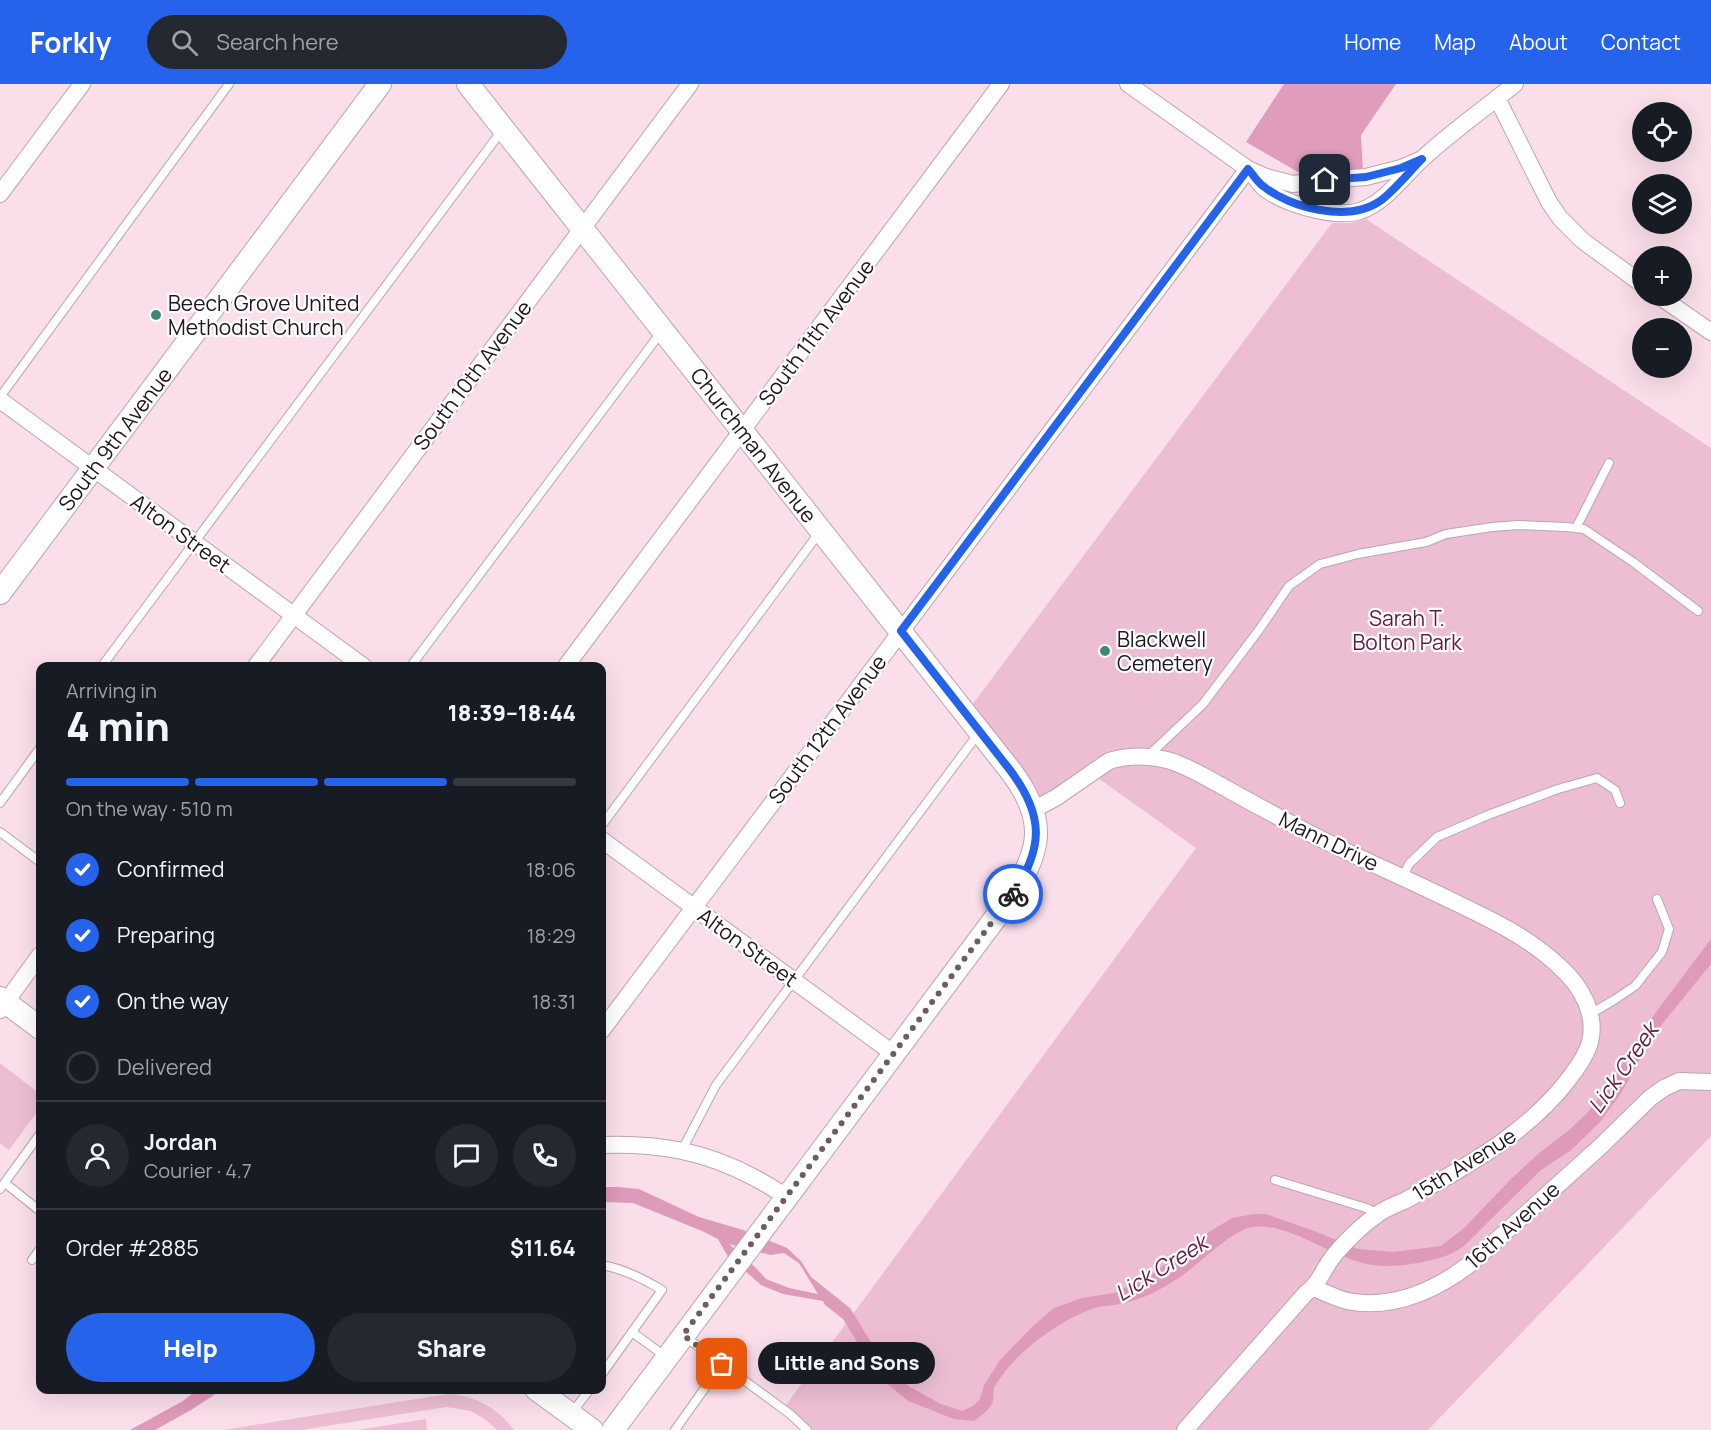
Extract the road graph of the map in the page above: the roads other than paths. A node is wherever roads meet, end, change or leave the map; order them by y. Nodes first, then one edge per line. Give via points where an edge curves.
1 (82, 84) edge
2 (229, 84) edge
3 (379, 84) edge
4 (468, 84) edge
5 (690, 84) edge
6 (1001, 84) edge
7 (1128, 84) edge
8 (1515, 84) edge
9 (1497, 98) junction
10 (503, 129) junction
11 (1422, 159) junction
12 (1248, 169) junction
13 (0, 194) edge
14 (581, 229) junction
15 (1632, 277) edge
16 (1673, 306) edge
17 (663, 330) junction
18 (1711, 332) edge
19 (0, 398) edge
20 (742, 430) junction
21 (1609, 463) dead end
22 (93, 469) junction
23 (1576, 528) junction
24 (821, 530) junction
25 (194, 542) junction
26 (0, 593) edge
27 (1698, 611) dead end
28 (294, 615) junction
29 (901, 631) junction
30 (105, 662) edge
31 (259, 662) edge
32 (358, 662) edge
33 (414, 662) edge
34 (569, 662) edge
35 (980, 731) junction
36 (36, 753) edge
37 (1147, 756) junction
38 (0, 802) edge
39 (1620, 803) dead end
40 (1033, 810) junction
41 (606, 820) edge
42 (0, 832) edge
43 (606, 843) edge
44 (36, 859) edge
45 (1402, 877) junction
46 (1657, 900) dead end
47 (694, 907) junction
48 (36, 960) edge
49 (794, 980) junction
50 (2, 1003) edge
51 (1590, 1019) junction
52 (36, 1025) edge
53 (606, 1025) edge
54 (894, 1054) junction
55 (1711, 1082) edge
56 (36, 1140) edge
57 (606, 1145) edge
58 (682, 1150) junction
59 (0, 1170) edge
60 (1275, 1180) dead end
61 (5, 1183) edge
62 (780, 1206) junction
63 (36, 1208) edge
64 (1376, 1215) junction
65 (36, 1254) edge
66 (32, 1260) dead end
67 (606, 1266) edge
68 (1314, 1288) junction
69 (632, 1332) junction
70 (683, 1335) junction
71 (666, 1358) junction
72 (722, 1364) junction
73 (606, 1368) edge
74 (543, 1394) edge
75 (586, 1394) edge
76 (571, 1415) junction
77 (592, 1430) edge
78 (612, 1430) edge
79 (675, 1430) edge
80 (807, 1430) edge
81 (1185, 1430) edge

1 - 13 street
2 - 19 lane
3 - 22 street, South 9th Avenue
4 - 10 street, Churchman Avenue
5 - 14 street, South 10th Avenue
6 - 20 street, South 11th Avenue
7 - 12 street
8 - 9 street
9 - 11 street
9 - 15 street via 1560,218 1583,241
10 - 14 street, Churchman Avenue
10 - 25 lane
11 - 12 street via 1366,177 1293,184
11 - 12 street via 1379,201 1359,211 1341,213 1274,194
12 - 29 street, South 12th Avenue
14 - 17 street, Churchman Avenue
14 - 28 street, South 10th Avenue
16 - 18 street
17 - 20 street, Churchman Avenue
17 - 33 lane
19 - 22 street, Alton Street
20 - 24 street, Churchman Avenue
20 - 34 street, South 11th Avenue
21 - 23 lane
22 - 25 street, Alton Street
22 - 26 street, South 9th Avenue
23 - 27 lane via 1584,529 1619,552
23 - 37 lane via 1492,527 1320,564 1289,586 1203,704
24 - 29 street, Churchman Avenue
24 - 41 lane
25 - 28 street, Alton Street
25 - 30 lane
28 - 31 street, South 10th Avenue
28 - 32 street, Alton Street
29 - 35 street, Churchman Avenue
29 - 47 street, South 12th Avenue
35 - 40 street, Churchman Avenue via 1016,777
35 - 49 lane
36 - 38 lane
37 - 40 street, Mann Drive via 1109,761
37 - 45 street, Mann Drive via 1194,771
39 - 45 lane via 1615,790 1597,778 1558,789 1437,837 1409,864
40 - 54 street via 1036,839 1022,879
42 - 44 lane
43 - 47 street, Alton Street
45 - 51 street, Mann Drive via 1491,920 1553,960 1585,999
46 - 51 lane via 1669,929 1662,952 1635,986
47 - 49 street, Alton Street
47 - 53 street, South 12th Avenue
48 - 50 street
49 - 54 street, Alton Street
49 - 58 lane via 716,1085
50 - 52 street
51 - 64 street, 15th Avenue via 1590,1041 1578,1067 1556,1096 1524,1126 1449,1176
54 - 62 street
55 - 68 street, 16th Avenue via 1683,1080 1650,1098 1450,1279 1399,1300 1366,1303 1338,1299
56 - 61 lane
57 - 58 street
58 - 62 street via 737,1168 775,1189
59 - 61 lane
60 - 64 lane via 1363,1207
61 - 63 lane
62 - 70 street
64 - 68 street, 15th Avenue via 1332,1257
65 - 66 lane
67 - 69 lane via 642,1278 662,1290
68 - 81 street, 15th Avenue
69 - 71 lane
69 - 73 lane
70 - 71 street
70 - 72 lane
71 - 78 street
72 - 79 lane
72 - 80 lane
74 - 76 street
75 - 76 lane
76 - 77 street

